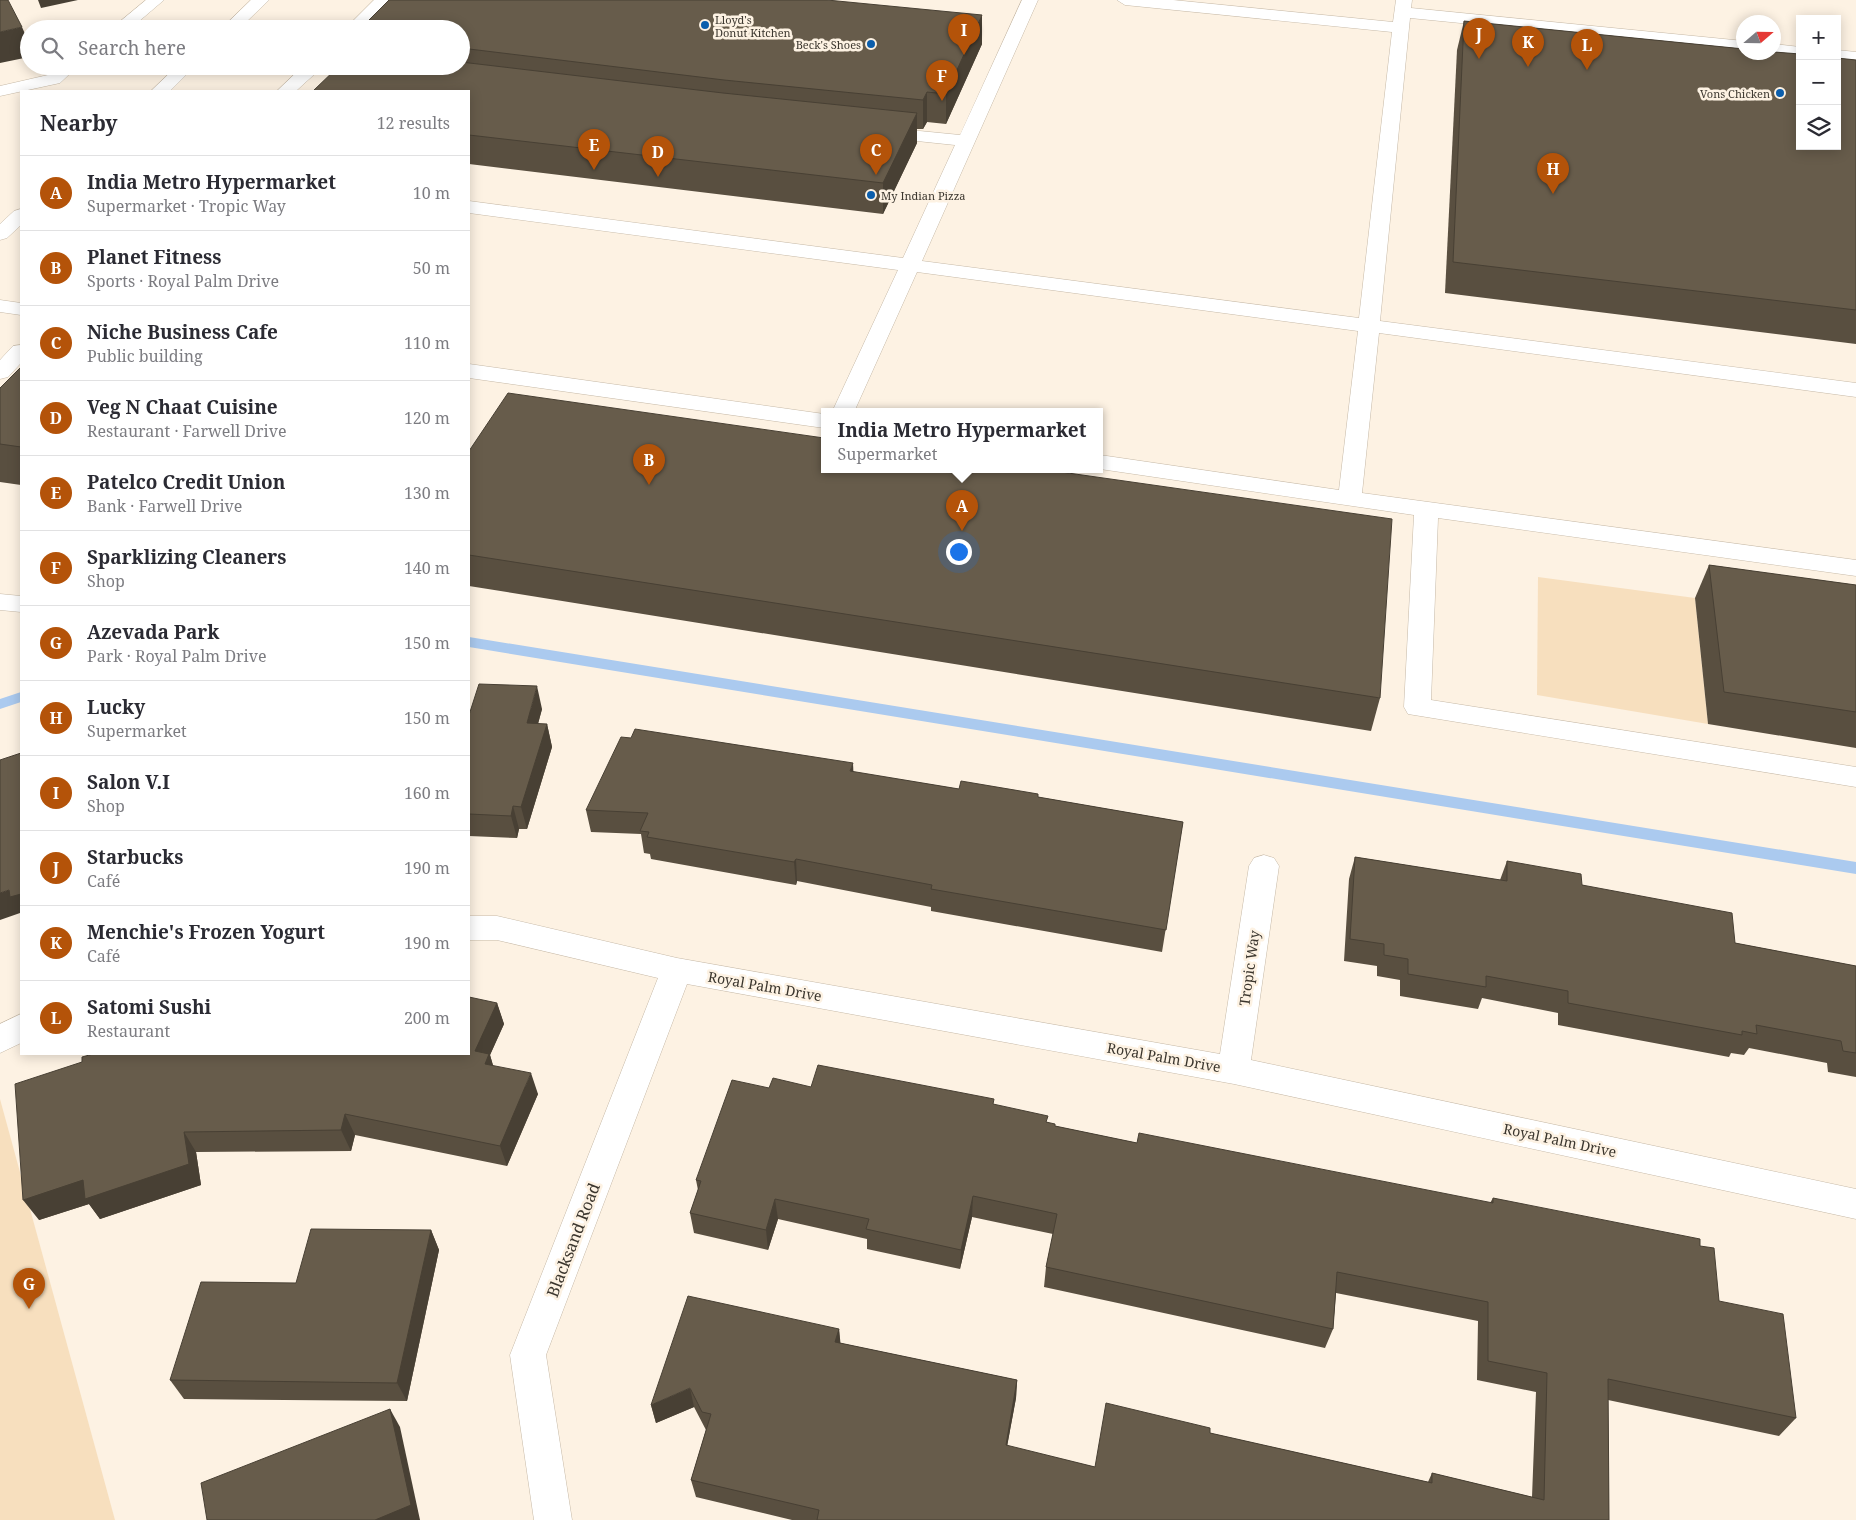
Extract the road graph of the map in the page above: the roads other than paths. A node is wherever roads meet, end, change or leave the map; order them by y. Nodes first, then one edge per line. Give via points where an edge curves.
1 (156, 0) edge
2 (261, 0) edge
3 (383, 0) edge
4 (1030, 0) edge
5 (1125, 0) edge
6 (1402, 14) edge
7 (130, 20) edge
8 (239, 20) edge
9 (362, 20) edge
10 (1736, 45) edge
11 (1781, 50) edge
12 (1796, 52) edge
13 (1841, 56) edge
14 (1856, 57) edge
15 (59, 75) edge
16 (178, 75) edge
17 (303, 75) edge
18 (386, 75) edge
19 (394, 76) edge
20 (161, 90) edge
21 (287, 90) edge
22 (0, 91) edge
23 (861, 130) edge
24 (966, 141) junction
25 (470, 207) edge
26 (20, 216) edge
27 (0, 234) edge
28 (910, 264) junction
29 (0, 306) edge
30 (20, 309) edge
31 (1369, 327) junction
32 (20, 353) edge
33 (0, 372) edge
34 (470, 372) edge
35 (1856, 390) edge
36 (845, 408) edge
37 (821, 421) edge
38 (1103, 462) edge
39 (1350, 499) junction
40 (1426, 509) junction
41 (1856, 568) edge
42 (0, 602) edge
43 (20, 604) edge
44 (1856, 777) edge
45 (1264, 866) dead end
46 (470, 928) edge
47 (678, 970) junction
48 (20, 1028) edge
49 (0, 1040) edge
50 (1234, 1070) junction
51 (1856, 1204) edge
52 (553, 1520) edge

1 - 7 street
2 - 8 street
3 - 9 street
4 - 24 street
5 - 6 street
6 - 10 street
6 - 31 street
11 - 12 street
13 - 14 street
15 - 22 street via 54,79
16 - 20 street
17 - 21 street
18 - 19 street
23 - 24 street
24 - 28 street
25 - 28 street
26 - 27 street
28 - 31 street
28 - 36 street
29 - 30 street
31 - 35 street
31 - 39 street
32 - 33 street
34 - 37 street
38 - 39 street
39 - 40 street
40 - 41 street
40 - 44 street via 1417,707
42 - 43 street
45 - 50 street, Tropic Way
46 - 47 street, Royal Palm Drive via 497,928
47 - 50 street, Royal Palm Drive
47 - 52 street, Blacksand Road via 528,1355
48 - 49 street
50 - 51 street, Royal Palm Drive

